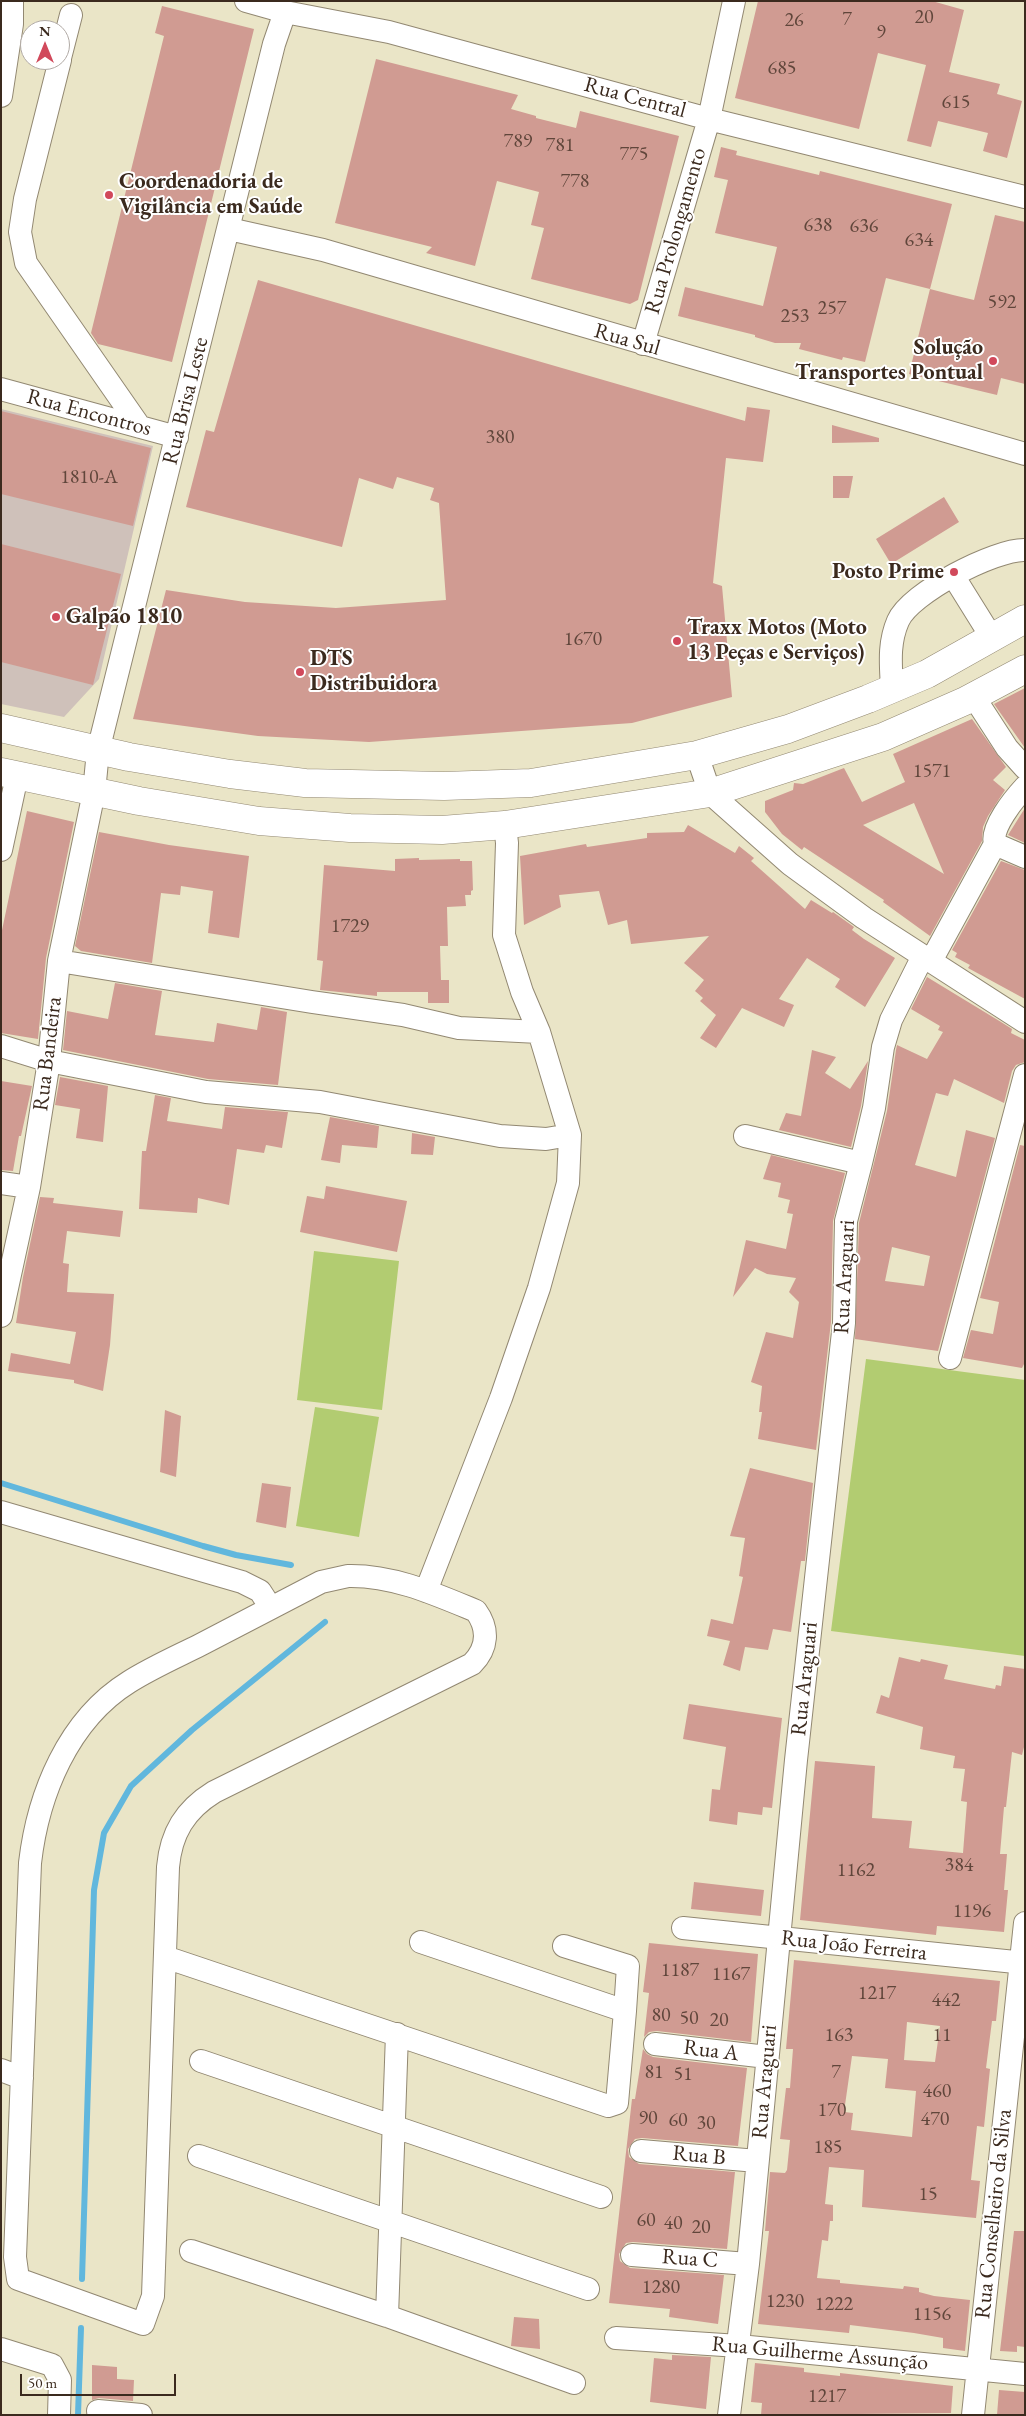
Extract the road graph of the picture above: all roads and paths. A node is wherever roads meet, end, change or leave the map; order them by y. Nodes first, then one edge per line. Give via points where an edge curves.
1 (12, 1) edge
2 (246, 1) edge
3 (734, 1) edge
4 (285, 12) junction
5 (71, 15) dead end
6 (70, 20) edge
7 (57, 70) edge
8 (1, 96) edge
9 (709, 119) junction
10 (1025, 197) edge
11 (229, 229) junction
12 (643, 344) junction
13 (1, 389) edge
14 (140, 427) junction
15 (177, 437) junction
16 (1025, 454) edge
17 (1025, 550) edge
18 (954, 577) junction
19 (1025, 619) edge
20 (992, 638) junction
21 (1025, 669) edge
22 (892, 690) junction
23 (974, 697) junction
24 (1, 728) edge
25 (98, 750) junction
26 (697, 755) junction
27 (1025, 768) edge
28 (9, 774) edge
29 (1025, 787) edge
30 (94, 792) junction
31 (710, 793) junction
32 (505, 825) junction
33 (994, 844) junction
34 (1, 850) edge
35 (1025, 857) edge
36 (927, 958) junction
37 (59, 961) junction
38 (1025, 1022) edge
39 (539, 1032) junction
40 (1, 1046) edge
41 (49, 1061) junction
42 (1025, 1075) edge
43 (570, 1135) junction
44 (745, 1136) dead end
45 (861, 1163) junction
46 (1, 1183) edge
47 (29, 1187) junction
48 (1, 1316) edge
49 (950, 1358) dead end
50 (1, 1512) edge
51 (426, 1590) junction
52 (271, 1608) junction
53 (1025, 1923) edge
54 (683, 1928) dead end
55 (778, 1939) junction
56 (422, 1942) dead end
57 (564, 1946) dead end
58 (165, 1957) junction
59 (1023, 1963) edge
60 (625, 2011) junction
61 (397, 2034) junction
62 (655, 2044) dead end
63 (768, 2057) junction
64 (201, 2061) dead end
65 (12, 2074) edge
66 (394, 2126) junction
67 (641, 2151) dead end
68 (199, 2156) dead end
69 (757, 2161) junction
70 (601, 2197) dead end
71 (391, 2220) junction
72 (191, 2252) dead end
73 (632, 2255) dead end
74 (748, 2264) junction
75 (588, 2289) dead end
76 (387, 2316) junction
77 (616, 2338) dead end
78 (739, 2346) junction
79 (1, 2349) edge
80 (978, 2369) junction
81 (1025, 2374) edge
82 (574, 2383) dead end
83 (98, 2411) dead end
84 (59, 2415) edge
85 (140, 2415) edge
86 (729, 2415) edge
87 (973, 2415) edge

1 - 8 street via 12,24
2 - 4 street, Rua Central
3 - 9 street, Rua Prolongamento
4 - 9 street, Rua Central via 388,32
4 - 11 street, Rua Brisa Leste via 274,44
5 - 6 street
7 - 14 street via 24,199 20,232 26,263
9 - 10 street, Rua Central
9 - 12 street, Rua Prolongamento
11 - 12 street, Rua Sul via 323,250
11 - 15 street, Rua Brisa Leste
12 - 16 street, Rua Sul
13 - 14 street, Rua Encontros
14 - 15 street, Rua Encontros
15 - 25 street, Rua Brisa Leste
17 - 18 street via 991,556
18 - 20 street
18 - 22 street via 916,599 898,620 890,646
19 - 20 main road
20 - 22 main road
21 - 23 main road
22 - 26 main road via 788,729
23 - 27 street via 1007,748
23 - 31 main road via 882,737
24 - 25 main road
25 - 26 main road via 230,774 305,783 380,786 531,783
25 - 30 street, Rua Brisa Leste
26 - 31 street
28 - 30 main road
28 - 34 street
29 - 33 street, Rua Araguari via 1001,819 993,838
30 - 32 main road via 258,821 442,830
30 - 37 street, Rua Bandeira
31 - 32 main road
31 - 36 street via 790,864 864,918
32 - 39 street via 508,843 504,935
33 - 35 street
33 - 36 street, Rua Araguari
36 - 38 street
36 - 45 street, Rua Araguari via 891,1020
37 - 39 street via 404,1014 459,1028
37 - 41 street, Rua Bandeira
39 - 43 street
40 - 41 street
41 - 43 street via 206,1092 320,1102 500,1136 546,1139
41 - 47 street, Rua Bandeira
42 - 49 street
43 - 51 street via 568,1183 539,1288
44 - 45 street
45 - 55 street, Rua Araguari via 846,1221 844,1323
46 - 47 street
47 - 48 street, Rua Bandeira
50 - 52 street via 242,1582 260,1590
51 - 52 street via 377,1577 348,1576 321,1582
51 - 58 street via 476,1611 485,1634 478,1658 464,1669 214,1792 191,1809 170,1850
52 - 65 street via 128,1682 90,1717 60,1759 39,1809 33,1836
53 - 59 street, Rua Conselheiro da Silva
54 - 55 street, Rua João Ferreira
55 - 59 street, Rua João Ferreira
55 - 63 street, Rua Araguari
56 - 60 street
57 - 60 street via 628,1966
58 - 61 street
58 - 65 street via 153,2296 144,2324 18,2279
59 - 80 street, Rua Conselheiro da Silva
60 - 61 street via 618,2100 612,2106
61 - 66 street
62 - 63 street, Rua A
63 - 69 street, Rua Araguari
64 - 66 street
66 - 70 street
66 - 71 street
67 - 69 street, Rua B
68 - 71 street
69 - 74 street, Rua Araguari
71 - 75 street
71 - 76 street
72 - 76 street
73 - 74 street, Rua C
74 - 78 street, Rua Araguari
76 - 82 street
77 - 78 street, Rua Guilherme Assunção
78 - 80 street, Rua Guilherme Assunção
78 - 86 street, Rua Araguari
79 - 84 street via 52,2365 60,2380
80 - 81 street, Rua Guilherme Assunção
80 - 87 street, Rua Conselheiro da Silva
83 - 85 street

